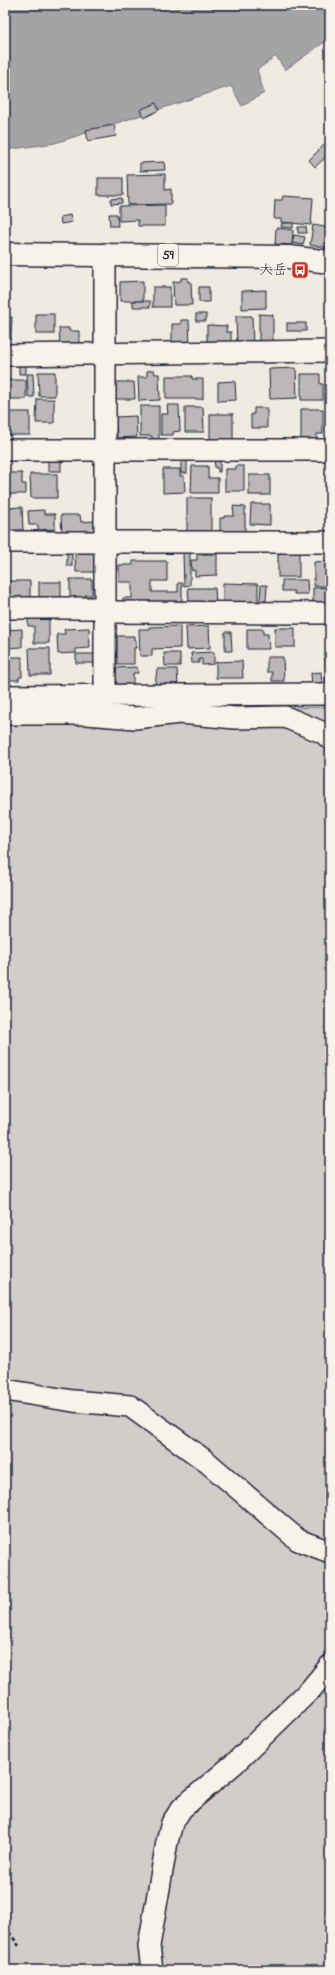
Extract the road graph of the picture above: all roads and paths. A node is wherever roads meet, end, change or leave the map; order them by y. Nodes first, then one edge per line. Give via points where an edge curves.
1 (5, 254) edge
2 (105, 254) junction
3 (330, 262) edge
4 (330, 351) edge
5 (106, 353) junction
6 (5, 356) edge
7 (5, 450) edge
8 (105, 450) junction
9 (330, 450) edge
10 (5, 542) edge
11 (106, 542) junction
12 (330, 542) edge
13 (5, 608) edge
14 (106, 610) junction
15 (330, 612) edge
16 (105, 694) junction
17 (330, 694) edge
18 (5, 696) edge
19 (5, 714) edge
20 (330, 739) edge
21 (5, 1390) edge
22 (330, 1552) edge
23 (330, 1666) edge
24 (5, 1926) edge
25 (18, 1946) dead end
26 (152, 1970) edge

1 - 2 main road, 59
2 - 3 main road, 59 via 289,257
2 - 5 street
4 - 5 street
5 - 6 street
5 - 8 street
7 - 8 street
8 - 9 street
8 - 11 street
10 - 11 street
11 - 12 street
11 - 14 street
13 - 14 street
14 - 15 street
14 - 16 street
16 - 17 street
16 - 18 street
19 - 20 street via 87,714 135,718 180,713 235,718 285,717 324,733
21 - 22 street via 73,1401 130,1406 207,1462 298,1540
23 - 26 street via 311,1689 235,1763 182,1808 172,1823 149,1946
24 - 25 path

